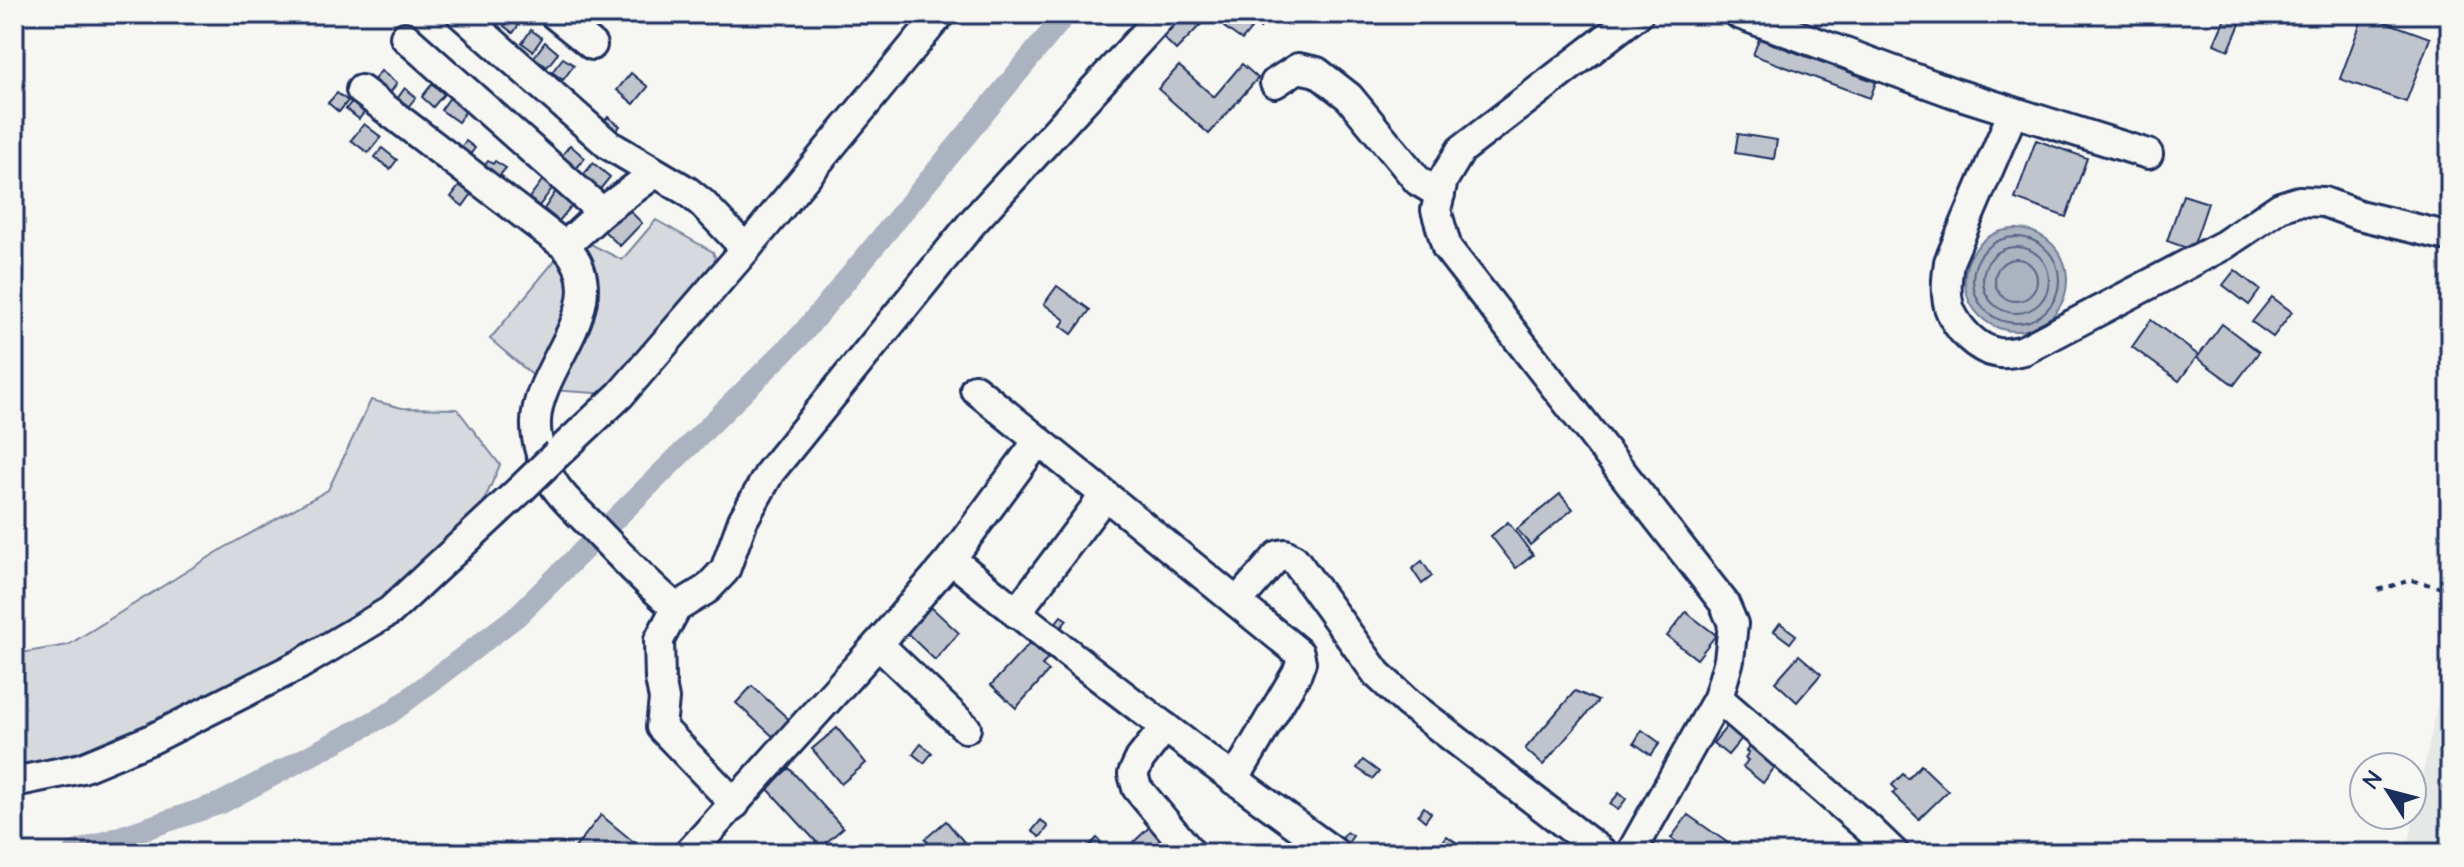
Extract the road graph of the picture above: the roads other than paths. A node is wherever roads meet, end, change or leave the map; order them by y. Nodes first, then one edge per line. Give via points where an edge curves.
1 (461, 14) edge
2 (554, 14) edge
3 (940, 14) edge
4 (1163, 14) edge
5 (1638, 14) edge
6 (1739, 14) edge
7 (405, 37) dead end
8 (592, 45) dead end
9 (1275, 83) dead end
10 (361, 90) dead end
11 (2013, 112) junction
12 (2148, 154) dead end
13 (655, 173) junction
14 (1440, 194) junction
15 (602, 212) junction
16 (2450, 237) edge
17 (565, 246) junction
18 (746, 249) junction
19 (975, 389) dead end
20 (1038, 441) junction
21 (1105, 495) junction
22 (951, 559) junction
23 (1237, 602) junction
24 (676, 608) junction
25 (1016, 613) junction
26 (878, 644) junction
27 (1718, 698) junction
28 (1165, 727) junction
29 (966, 728) dead end
30 (1234, 780) junction
31 (14, 782) edge
32 (735, 804) junction
33 (689, 853) edge
34 (1191, 853) edge
35 (1335, 853) edge
36 (1603, 853) edge
37 (1631, 853) edge
38 (1894, 853) edge

1 - 13 street via 591,131
2 - 8 street
3 - 18 street
4 - 24 street via 972,223 770,472 743,520 725,570
5 - 14 street via 1461,150
6 - 11 street
7 - 15 street
9 - 14 street via 1298,68 1317,72 1349,97 1418,181
10 - 17 street
11 - 12 street
11 - 16 street via 1949,262 1946,282 1956,322 1987,350 2024,350 2299,201 2324,202
13 - 15 street
13 - 18 street via 702,203
14 - 27 street via 1436,210 1447,248 1724,603 1733,624
15 - 17 street
17 - 24 street via 580,266 582,301 541,399 536,422 541,454 558,490
18 - 31 street, bridge via 620,395 390,611 299,665 152,739 82,768
19 - 20 street
20 - 21 street
20 - 22 street
21 - 23 street
21 - 25 street
22 - 25 street
22 - 26 street
23 - 30 street via 1293,647 1301,662
23 - 36 street via 1279,555 1294,559 1377,674
24 - 32 street via 659,640 661,727
25 - 28 street
26 - 29 street
26 - 32 street
27 - 37 street
27 - 38 street
28 - 30 street
28 - 34 street via 1133,774 1137,788
30 - 35 street
32 - 33 street

